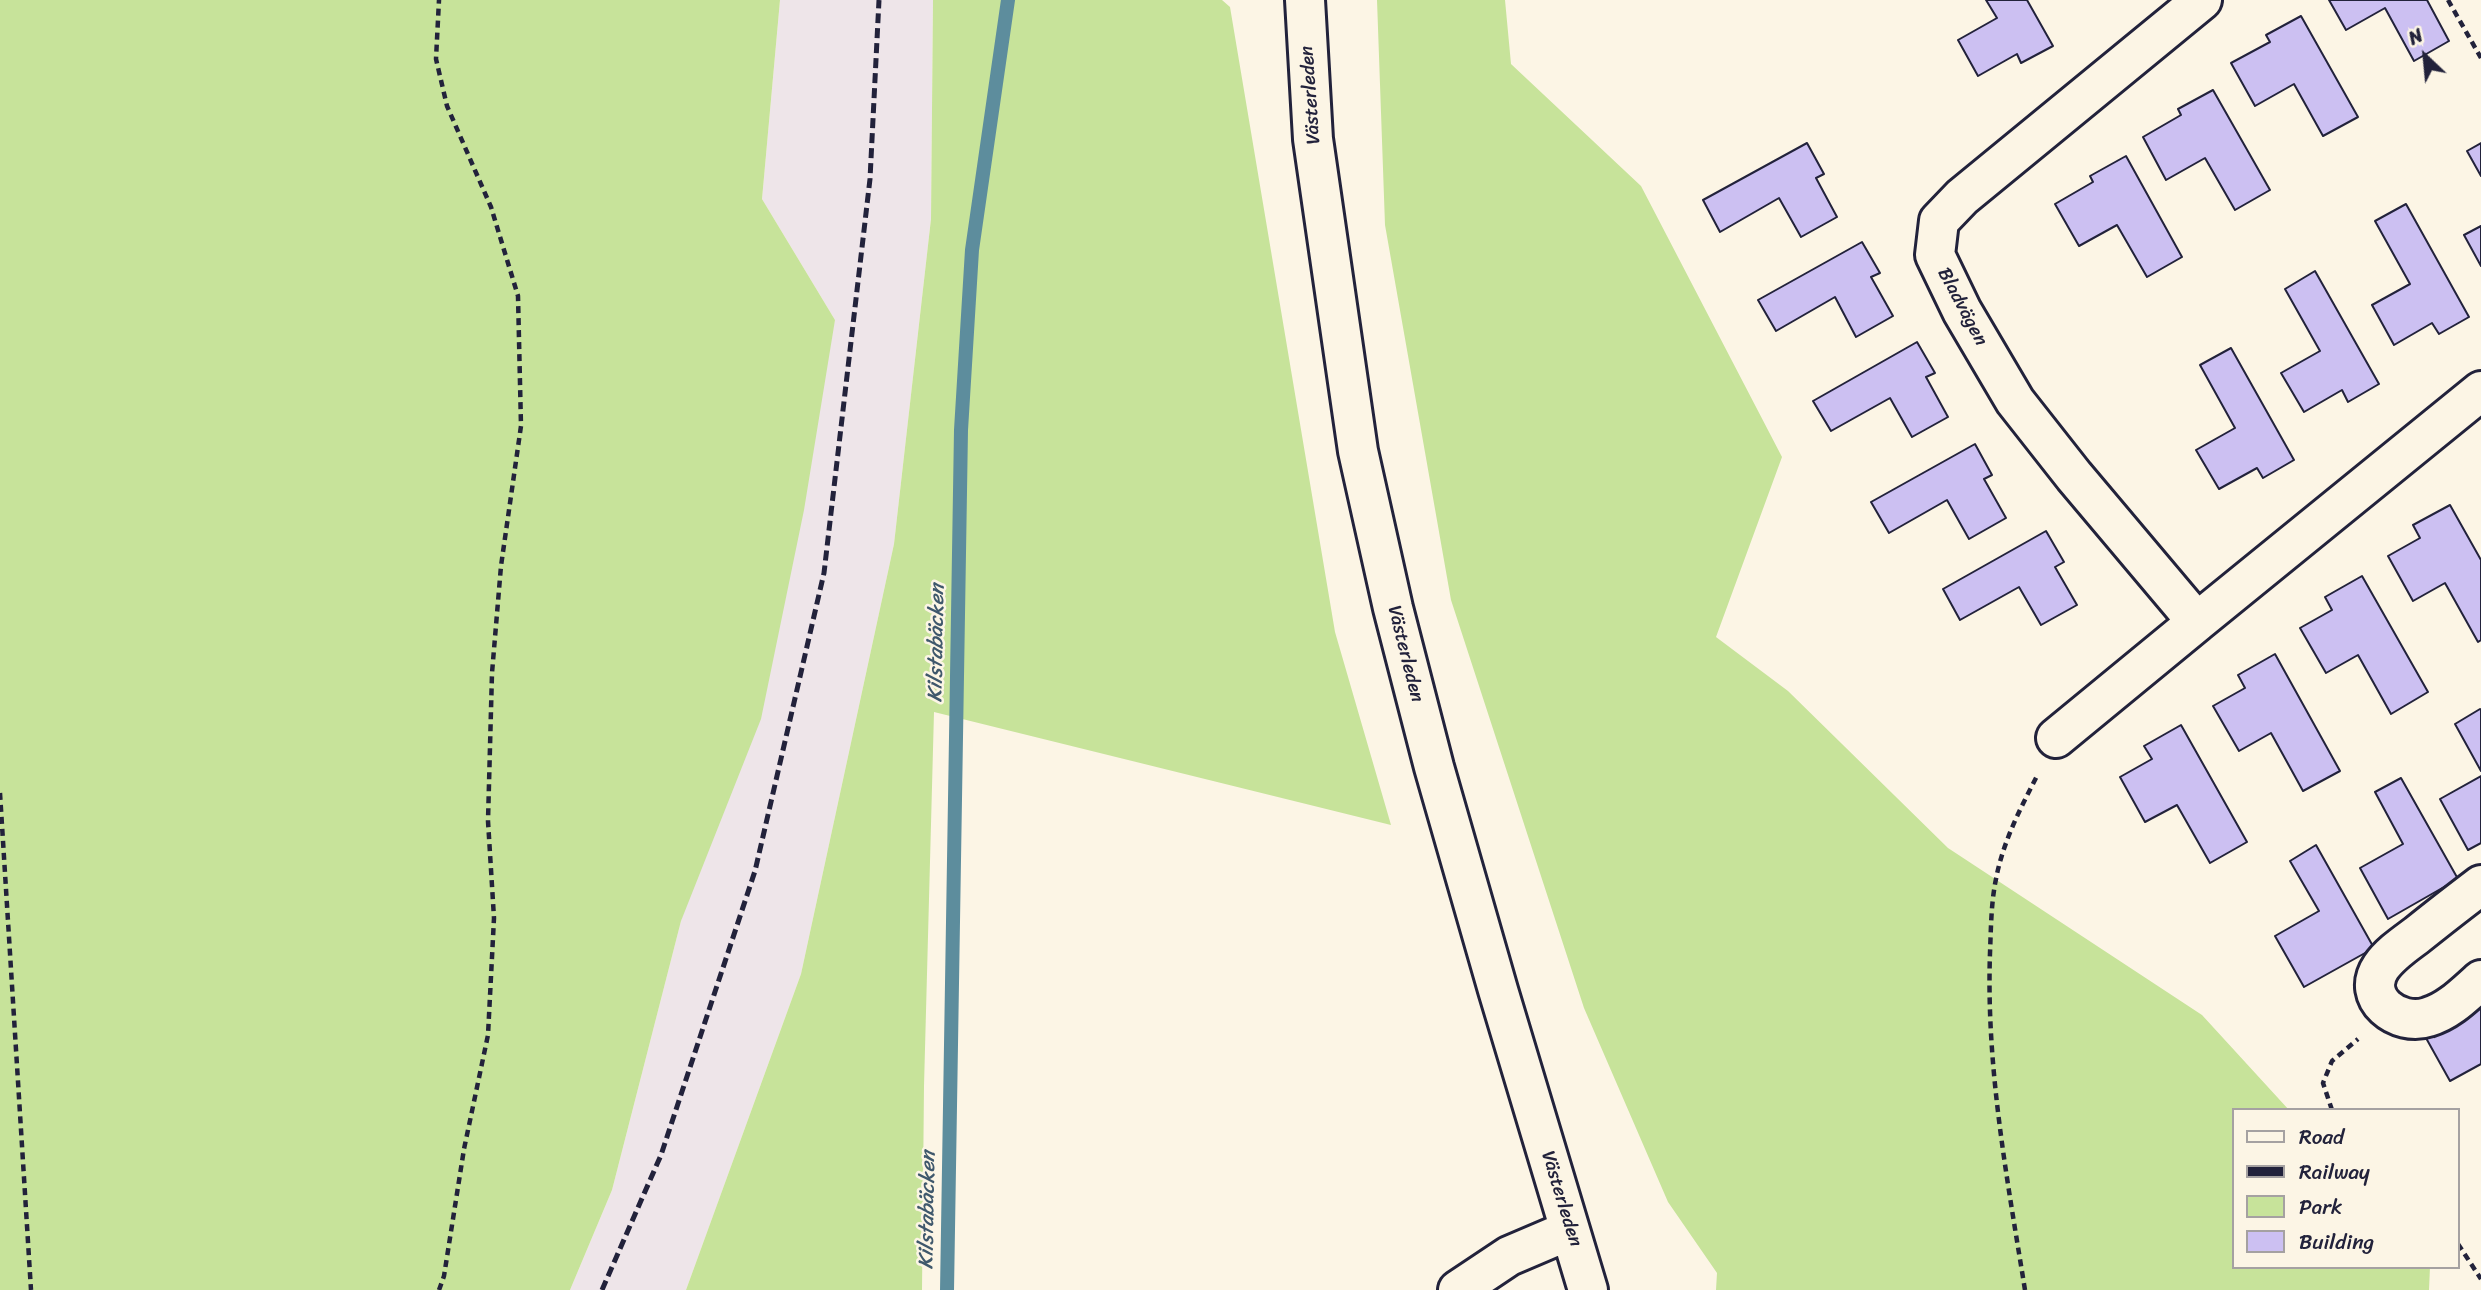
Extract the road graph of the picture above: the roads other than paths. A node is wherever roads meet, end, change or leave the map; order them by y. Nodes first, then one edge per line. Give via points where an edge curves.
1 (1305, 0) edge
2 (2202, 0) edge
3 (2481, 391) edge
4 (2197, 622) junction
5 (2056, 737) road end
6 (2481, 885) edge
7 (2481, 980) edge
8 (1570, 1230) junction
9 (1458, 1290) edge
10 (1588, 1290) edge

1 - 8 street, Västerleden via 1313,139 1357,451 1434,767
2 - 4 street, Bladvägen via 1962,197 1939,222 1935,255 2015,401
3 - 4 street
4 - 5 street
6 - 7 street via 2395,952 2374,982 2378,998 2389,1012 2407,1019 2428,1018 2455,1003
8 - 9 street via 1509,1256
8 - 10 street, Västerleden

